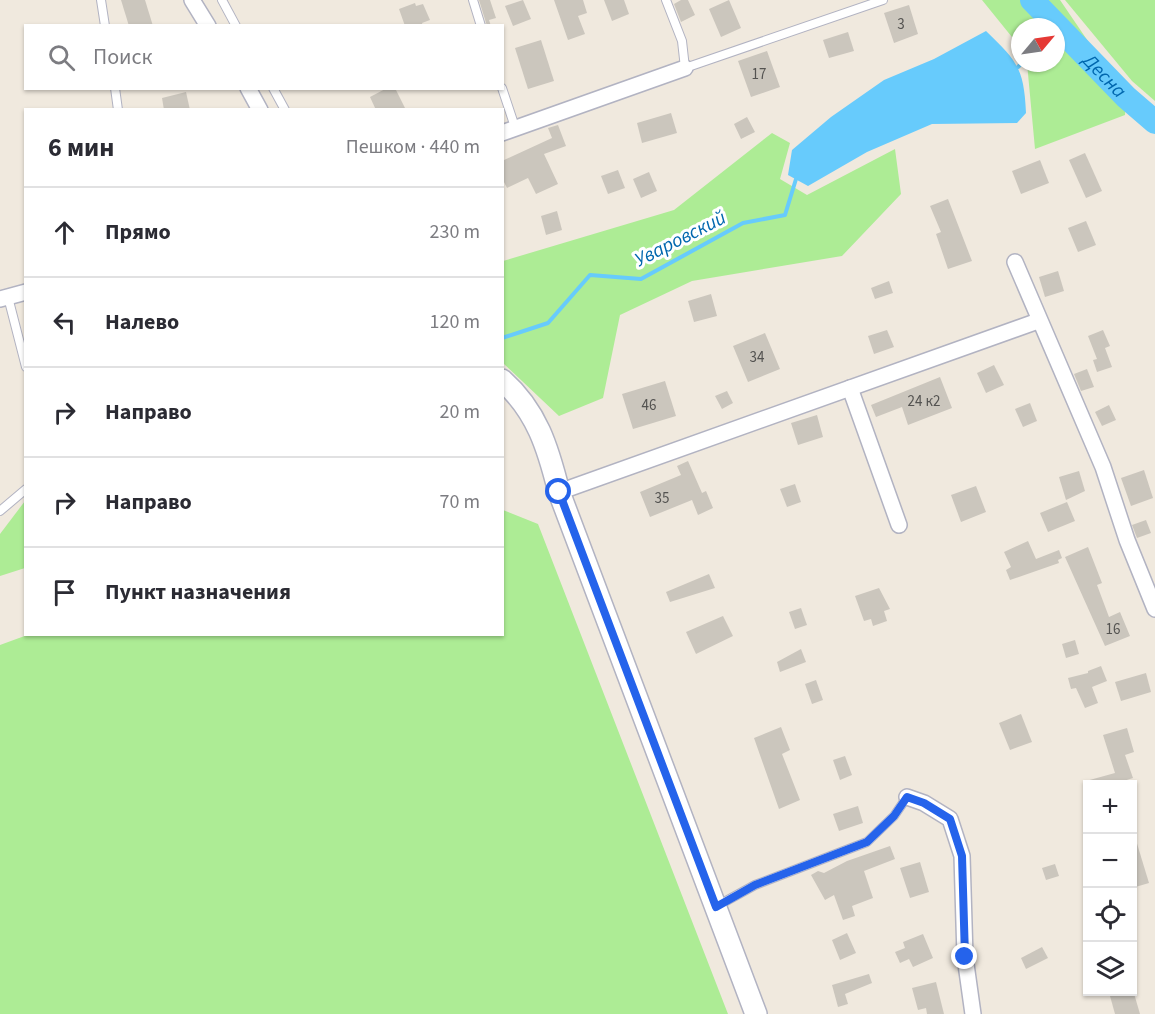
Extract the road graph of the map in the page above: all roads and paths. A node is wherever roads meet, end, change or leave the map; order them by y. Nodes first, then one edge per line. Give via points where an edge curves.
1 (101, 0) edge
2 (192, 0) edge
3 (222, 0) edge
4 (472, 0) edge
5 (666, 0) edge
6 (883, 0) edge
7 (105, 24) edge
8 (207, 24) edge
9 (235, 24) edge
10 (480, 24) edge
11 (685, 68) junction
12 (115, 90) edge
13 (249, 90) edge
14 (274, 90) edge
15 (502, 90) edge
16 (118, 108) edge
17 (259, 108) edge
18 (284, 108) edge
19 (509, 130) edge
20 (1015, 262) dead end
21 (24, 293) edge
22 (4, 298) edge
23 (1038, 321) junction
24 (24, 361) edge
25 (504, 382) edge
26 (850, 388) junction
27 (24, 491) edge
28 (559, 492) junction
29 (0, 511) edge
30 (900, 525) dead end
31 (1155, 609) edge
32 (907, 797) joint
33 (716, 907) junction
34 (756, 1014) edge
35 (974, 1014) edge

1 - 7 lane
2 - 8 street
3 - 9 lane
4 - 10 lane
5 - 11 lane via 682,41
6 - 11 lane
11 - 19 street
12 - 16 lane
13 - 17 street
14 - 18 lane
15 - 19 lane
20 - 23 street
21 - 22 street
22 - 24 lane
23 - 26 street
23 - 31 street via 1103,466
25 - 28 street via 536,419 547,443
26 - 28 street
26 - 30 street
27 - 29 lane
28 - 33 street
32 - 33 lane via 867,842 755,885
32 - 35 street via 950,819 962,856 965,957
33 - 34 street

